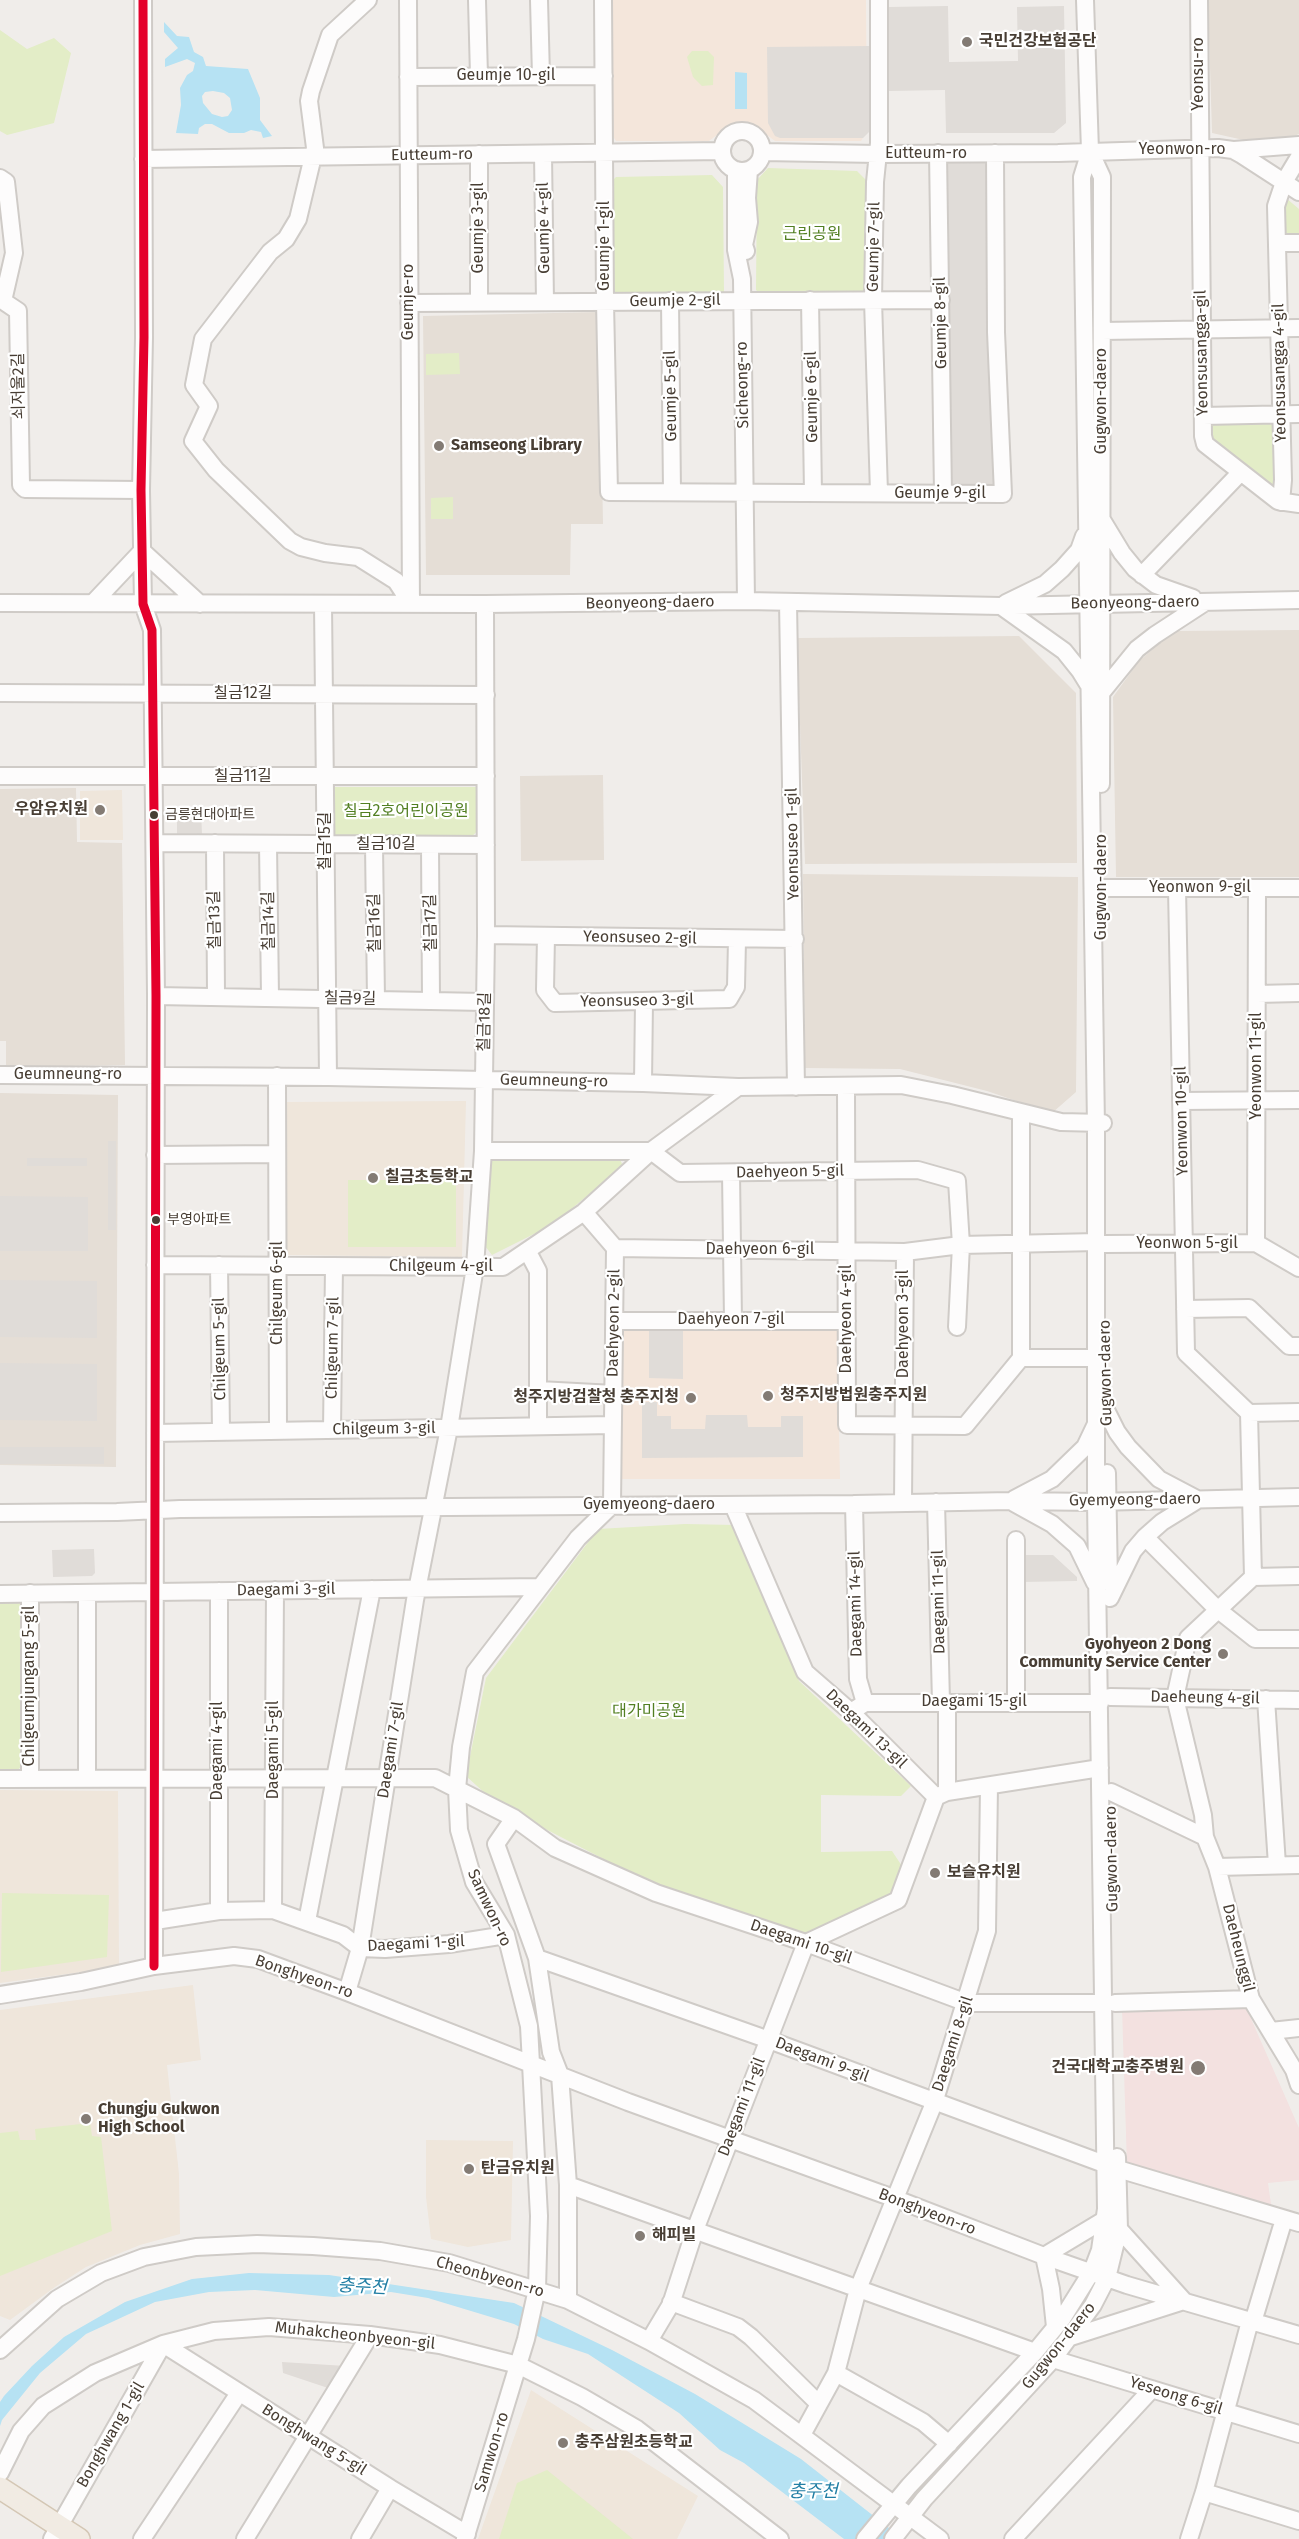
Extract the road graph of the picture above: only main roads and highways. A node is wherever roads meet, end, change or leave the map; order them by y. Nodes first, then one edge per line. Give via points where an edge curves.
1 (0, 2488) edge
2 (56, 2533) edge
3 (79, 2539) edge

1 - 2 main road
2 - 3 main road

